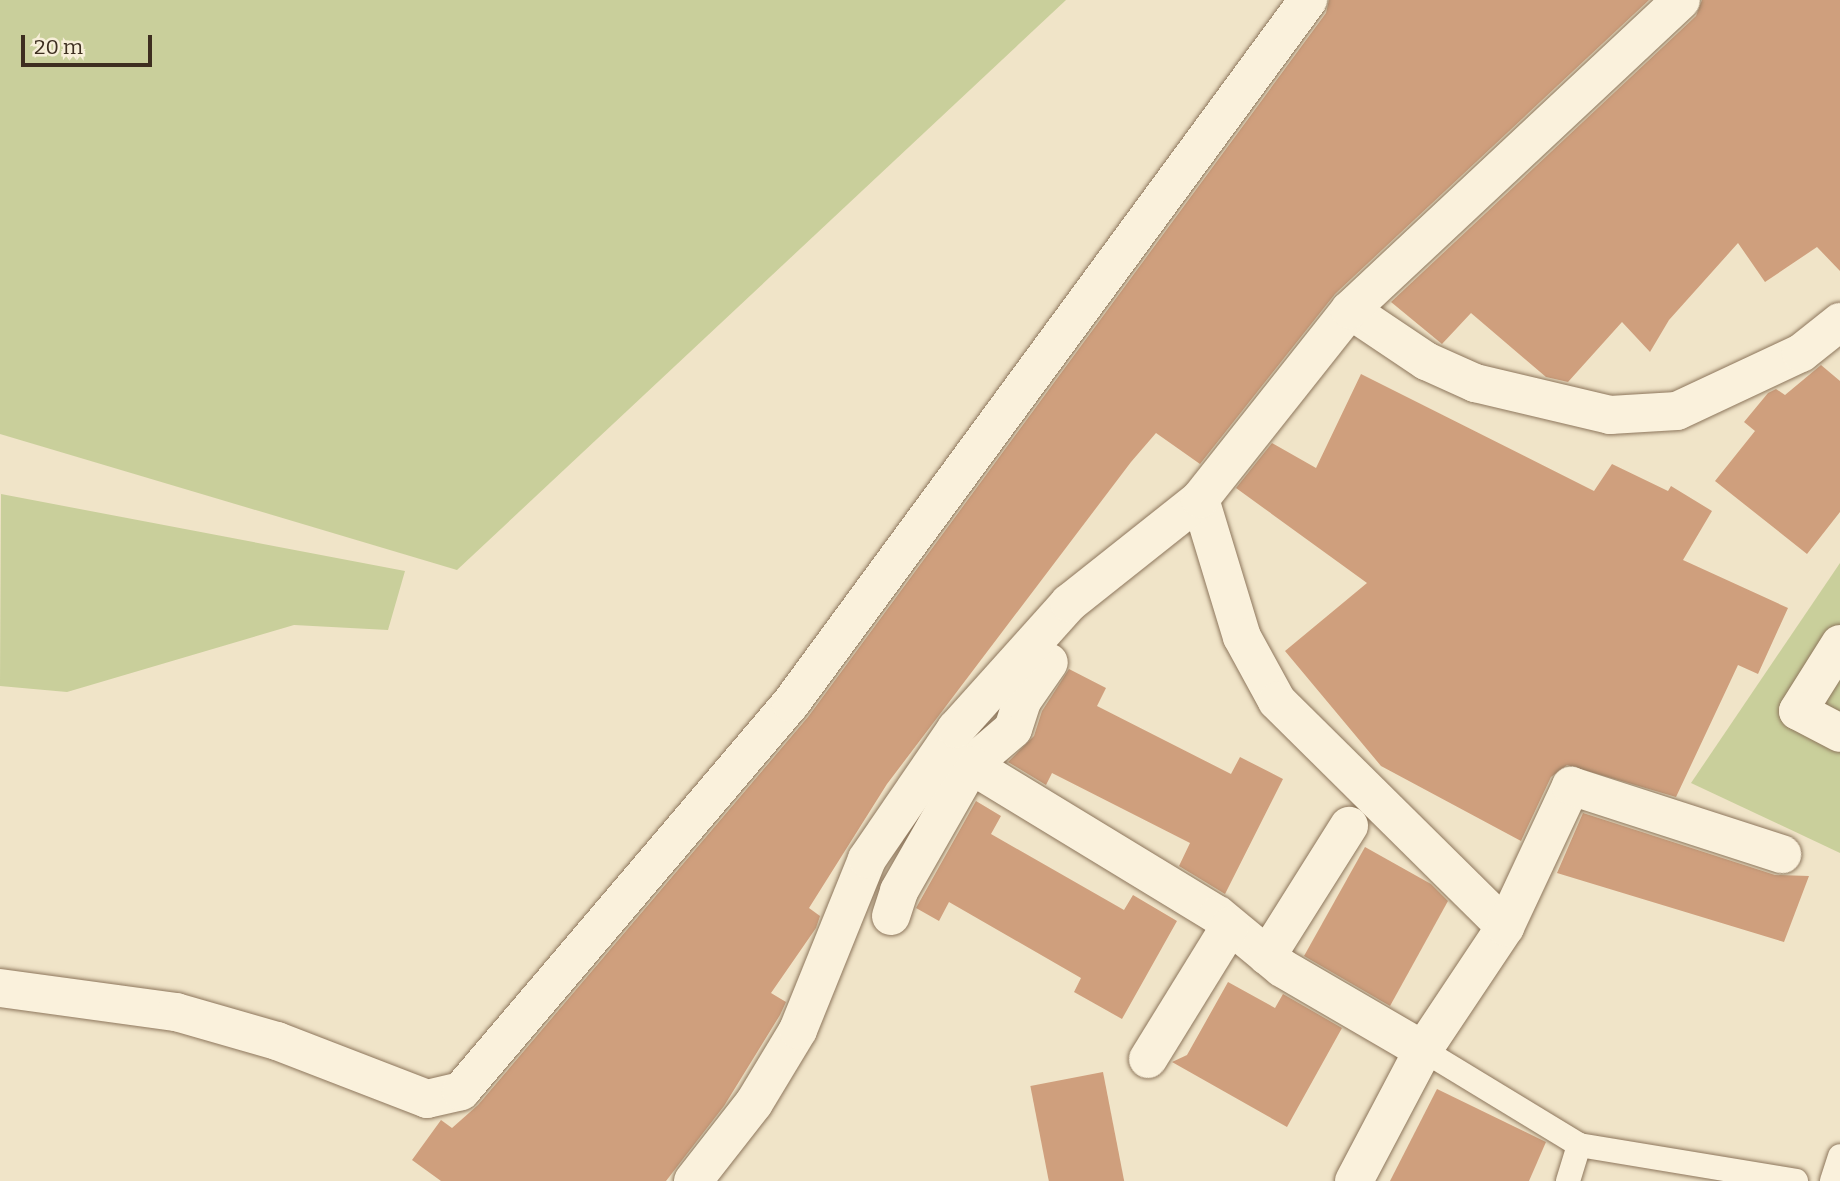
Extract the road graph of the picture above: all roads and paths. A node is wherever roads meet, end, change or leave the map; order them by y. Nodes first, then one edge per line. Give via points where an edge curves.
1 (1308, 0) edge
2 (1681, 0) edge
3 (1350, 310) junction
4 (1840, 322) edge
5 (1200, 499) junction
6 (1840, 644) edge
7 (1049, 662) dead end
8 (1840, 733) edge
9 (971, 765) junction
10 (1349, 825) dead end
11 (1782, 854) dead end
12 (891, 916) dead end
13 (1230, 926) junction
14 (1505, 926) junction
15 (1267, 956) junction
16 (0, 988) edge
17 (1423, 1050) junction
18 (1149, 1059) dead end
19 (1579, 1145) junction
20 (1840, 1156) edge
21 (694, 1181) edge
22 (1354, 1181) edge
23 (1568, 1181) edge
24 (1796, 1181) edge
25 (1832, 1181) edge

1 - 16 street via 791,703 461,1091 427,1099 277,1041 176,1012
2 - 3 street
3 - 4 street via 1426,361 1475,383 1611,415 1677,411 1801,352
3 - 5 street
5 - 14 street via 1242,637 1277,701
5 - 21 street via 1069,603 956,729 867,859 798,1030 754,1103
6 - 8 street via 1798,711
7 - 9 street via 1022,701 1013,729
9 - 12 street via 899,891
9 - 13 street
10 - 15 street
11 - 14 street via 1571,786
13 - 15 street
13 - 18 street
14 - 17 street
15 - 17 street
17 - 19 lane
17 - 22 street
19 - 23 lane
19 - 24 lane
20 - 25 lane

